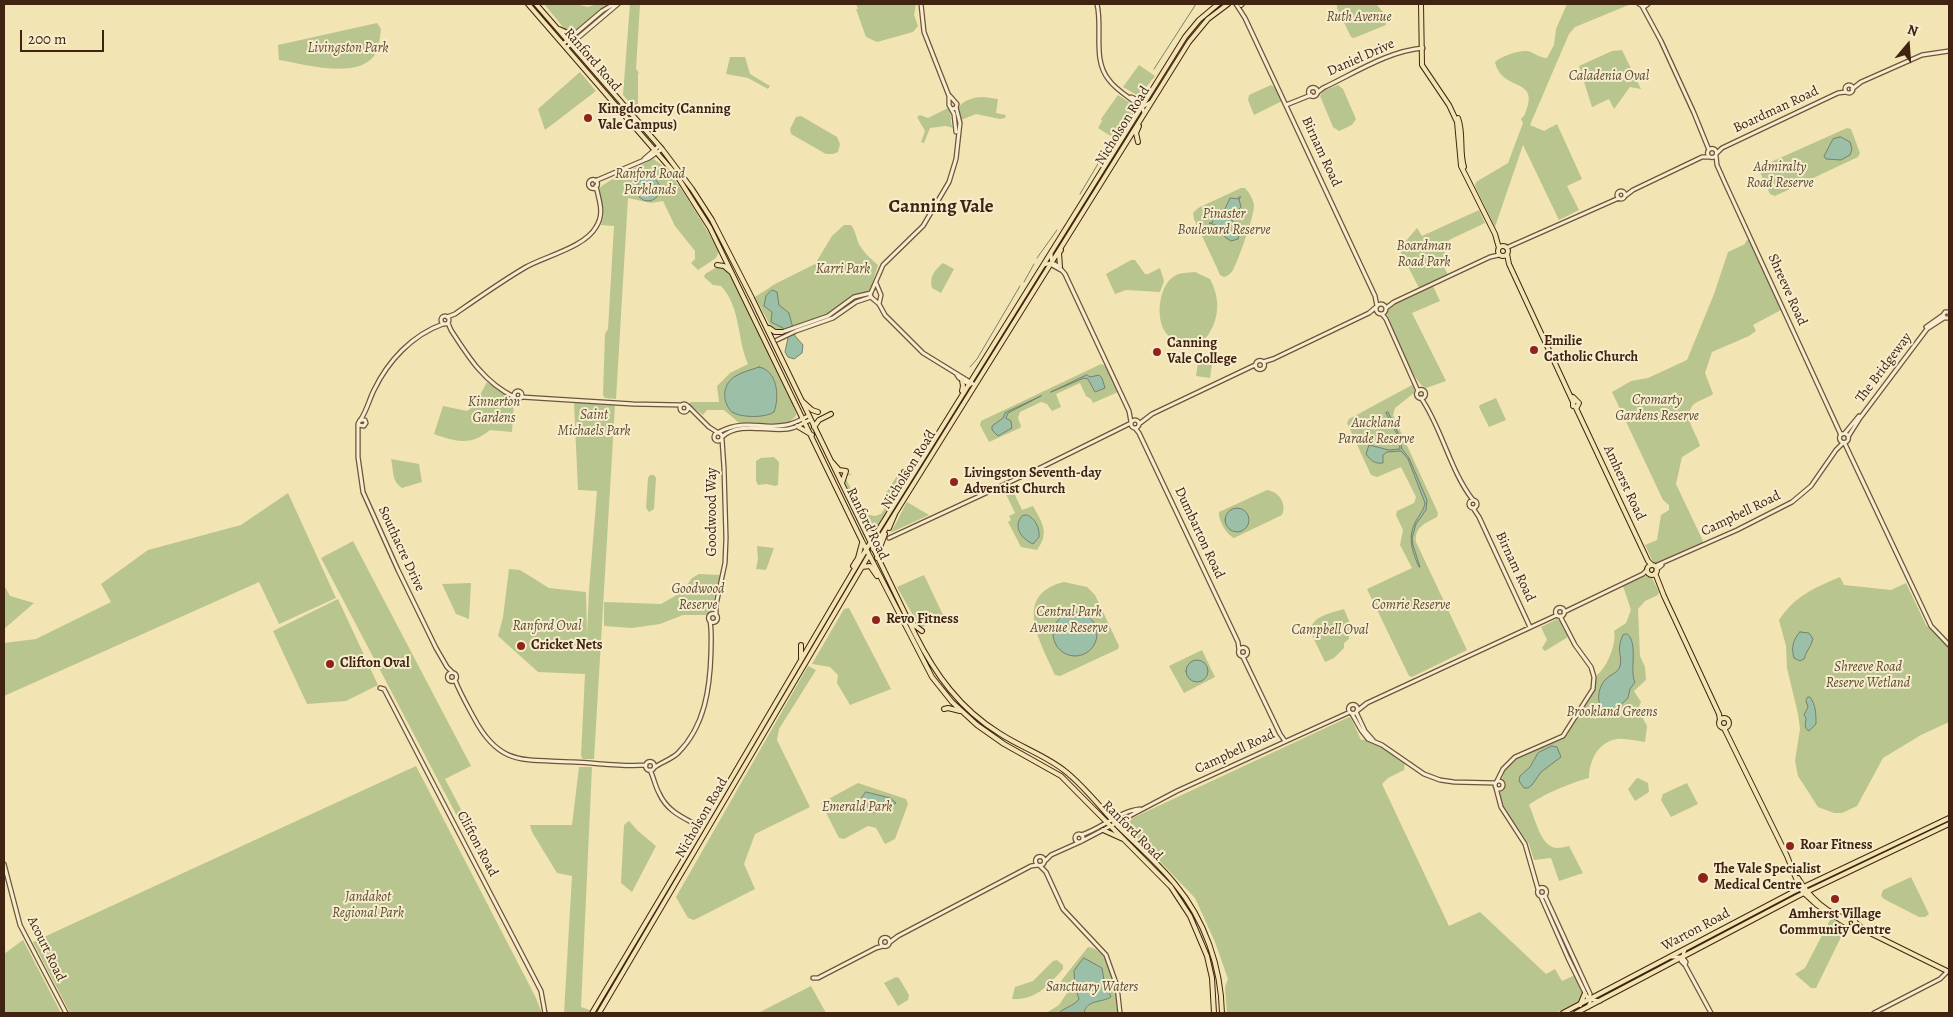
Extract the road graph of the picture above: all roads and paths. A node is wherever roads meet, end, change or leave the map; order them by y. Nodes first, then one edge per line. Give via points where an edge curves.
1 (528, 4) edge
2 (536, 4) edge
3 (616, 4) edge
4 (921, 4) edge
5 (1096, 4) edge
6 (1220, 4) edge
7 (1228, 4) edge
8 (1236, 4) edge
9 (1242, 4) edge
10 (1422, 4) edge
11 (1647, 4) edge
12 (1641, 5) edge
13 (1647, 13) junction
14 (1246, 18) junction
15 (557, 28) junction
16 (574, 36) junction
17 (569, 42) junction
18 (565, 46) junction
19 (1422, 49) junction
20 (1949, 51) edge
21 (1861, 82) junction
22 (1850, 85) junction
23 (1845, 87) junction
24 (1852, 89) junction
25 (1316, 90) junction
26 (1846, 92) junction
27 (1838, 93) junction
28 (1310, 94) junction
29 (1130, 97) junction
30 (952, 101) junction
31 (1152, 102) junction
32 (1136, 103) junction
33 (1286, 105) junction
34 (1143, 106) junction
35 (954, 108) junction
36 (1143, 116) junction
37 (1134, 119) junction
38 (957, 135) junction
39 (1138, 142) dead end
40 (661, 147) junction
41 (657, 151) junction
42 (1712, 152) junction
43 (596, 184) junction
44 (592, 188) junction
45 (1633, 190) junction
46 (1623, 192) junction
47 (598, 193) junction
48 (1625, 196) junction
49 (1618, 197) junction
50 (1074, 226) junction
51 (1503, 251) junction
52 (1051, 252) junction
53 (1051, 262) junction
54 (717, 265) dead end
55 (1042, 267) junction
56 (1061, 268) junction
57 (734, 276) junction
58 (876, 282) junction
59 (878, 290) junction
60 (871, 294) junction
61 (1375, 296) junction
62 (880, 298) junction
63 (875, 300) junction
64 (879, 304) junction
65 (1377, 306) junction
66 (1384, 307) junction
67 (1377, 312) junction
68 (1949, 312) edge
69 (1368, 314) junction
70 (1382, 314) junction
71 (1944, 317) junction
72 (1949, 318) edge
73 (1386, 319) junction
74 (446, 321) junction
75 (765, 324) junction
76 (783, 334) junction
77 (764, 335) junction
78 (775, 340) junction
79 (1264, 364) junction
80 (1256, 367) junction
81 (957, 375) junction
82 (962, 380) junction
83 (969, 382) junction
84 (975, 386) junction
85 (1420, 390) junction
86 (505, 391) junction
87 (515, 392) junction
88 (961, 395) junction
89 (1426, 395) junction
90 (521, 396) junction
91 (514, 397) junction
92 (799, 397) junction
93 (1421, 398) junction
94 (680, 407) junction
95 (687, 408) junction
96 (1428, 409) junction
97 (818, 412) dead end
98 (832, 414) dead end
99 (809, 418) junction
100 (363, 419) junction
101 (804, 420) junction
102 (1135, 424) junction
103 (359, 426) junction
104 (364, 426) junction
105 (797, 426) junction
106 (709, 427) junction
107 (814, 428) junction
108 (718, 432) junction
109 (927, 434) dead end
110 (359, 435) junction
111 (812, 435) junction
112 (1843, 435) junction
113 (714, 436) junction
114 (721, 439) junction
115 (1846, 441) junction
116 (927, 450) junction
117 (1836, 450) junction
118 (830, 461) junction
119 (914, 471) junction
120 (842, 486) junction
121 (902, 490) junction
122 (1471, 500) junction
123 (851, 502) junction
124 (1475, 506) junction
125 (896, 512) junction
126 (876, 533) junction
127 (889, 538) dead end
128 (862, 541) junction
129 (870, 543) junction
130 (866, 549) junction
131 (873, 549) junction
132 (869, 555) junction
133 (878, 558) junction
134 (862, 567) junction
135 (1652, 570) junction
136 (846, 582) junction
137 (886, 590) junction
138 (716, 606) junction
139 (1560, 613) junction
140 (711, 614) junction
141 (716, 615) junction
142 (907, 619) junction
143 (712, 622) junction
144 (1530, 627) junction
145 (922, 631) dead end
146 (1238, 642) junction
147 (801, 645) dead end
148 (1949, 645) edge
149 (1242, 647) junction
150 (1239, 650) junction
151 (1245, 656) junction
152 (800, 660) junction
153 (447, 667) junction
154 (452, 672) junction
155 (448, 675) junction
156 (454, 681) junction
157 (380, 688) dead end
158 (1367, 703) junction
159 (1355, 705) junction
160 (944, 709) dead end
161 (962, 712) junction
162 (1353, 712) junction
163 (1722, 719) junction
164 (1726, 728) junction
165 (1283, 742) junction
166 (653, 762) junction
167 (662, 762) junction
168 (648, 768) junction
169 (655, 768) junction
170 (1502, 773) junction
171 (653, 777) junction
172 (1502, 782) junction
173 (1496, 784) junction
174 (1502, 788) junction
175 (1498, 797) junction
176 (1101, 808) junction
177 (1140, 809) junction
178 (1099, 814) junction
179 (1121, 816) junction
180 (1949, 818) edge
181 (688, 822) junction
182 (1112, 823) junction
183 (1949, 824) edge
184 (694, 828) junction
185 (1097, 829) junction
186 (1103, 830) junction
187 (704, 831) junction
188 (1081, 835) junction
189 (1076, 838) junction
190 (1081, 841) junction
191 (1127, 842) junction
192 (1069, 846) junction
193 (692, 847) junction
194 (1051, 855) junction
195 (1042, 857) junction
196 (1036, 860) junction
197 (4, 864) edge
198 (1042, 864) junction
199 (1031, 866) junction
200 (1540, 888) junction
201 (1802, 888) junction
202 (1805, 892) junction
203 (1543, 896) junction
204 (1849, 919) junction
205 (1846, 924) junction
206 (1854, 924) junction
207 (898, 936) junction
208 (887, 938) junction
209 (880, 942) junction
210 (890, 942) junction
211 (883, 946) junction
212 (876, 948) junction
213 (1685, 949) junction
214 (1670, 957) junction
215 (1682, 957) junction
216 (1947, 971) edge
217 (813, 978) dead end
218 (1585, 993) junction
219 (1590, 997) junction
220 (1600, 1001) junction
221 (1580, 1005) junction
222 (1588, 1007) junction
223 (66, 1013) edge
224 (545, 1013) edge
225 (592, 1013) edge
226 (599, 1013) edge
227 (1120, 1013) edge
228 (1214, 1013) edge
229 (1222, 1013) edge
230 (1564, 1013) edge
231 (1576, 1013) edge
232 (1711, 1013) edge
233 (1874, 1013) edge

1 - 18 main road, Ranford Road
2 - 15 main road, Ranford Road
3 - 16 street via 602,11
3 - 17 street
4 - 30 street via 924,32
5 - 29 street via 1103,70 1110,81
6 - 34 main road, Nicholson Road via 1208,11 1185,37
7 - 31 main road, Nicholson Road via 1198,29
8 - 14 street, Birnam Road
9 - 14 street, Birnam Road
10 - 19 main road
11 - 12 street, Shreeve Road
11 - 13 street, Shreeve Road
12 - 13 street, Shreeve Road
13 - 42 street, Shreeve Road
14 - 33 street, Birnam Road
15 - 16 main road
15 - 17 main road, Ranford Road
16 - 17 street
17 - 18 street
17 - 40 main road, Ranford Road
18 - 41 main road, Ranford Road
19 - 25 street, Daniel Drive via 1390,56
19 - 51 main road via 1427,69 1460,123 1463,166
20 - 21 street, Boardman Road via 1922,55
21 - 22 street, Boardman Road
21 - 24 street, Boardman Road
22 - 23 street, Boardman Road
22 - 24 street
23 - 26 street
23 - 27 street, Boardman Road
24 - 26 street, Boardman Road
25 - 28 street, Daniel Drive via 1315,96
25 - 28 street, Daniel Drive via 1311,88
26 - 27 street, Boardman Road
27 - 42 street, Boardman Road
28 - 33 street, Daniel Drive
29 - 32 street
29 - 34 street via 1141,101
30 - 35 street via 957,104
30 - 35 street via 949,105
31 - 34 street
31 - 36 main road, Nicholson Road
32 - 34 street
32 - 37 main road
33 - 61 street, Birnam Road
34 - 36 street
34 - 37 main road, Nicholson Road
35 - 38 street
35 - 38 street via 960,120
36 - 39 main road via 1136,133
36 - 50 main road, Nicholson Road
37 - 52 main road, Nicholson Road
38 - 58 street via 954,165 942,196 920,230 885,263
40 - 41 street
40 - 75 main road, Ranford Road via 712,220
41 - 43 street
41 - 57 main road, Ranford Road via 701,213
42 - 45 street
42 - 112 street, Shreeve Road
43 - 44 street
43 - 44 street via 592,180 589,182
43 - 47 street, Southacre Drive
44 - 47 street
45 - 46 street
45 - 48 street
46 - 48 street
46 - 49 street via 1619,192
47 - 74 street, Southacre Drive via 601,216 590,236 528,266
48 - 49 street
49 - 51 street
50 - 53 main road, Nicholson Road
50 - 56 main road via 1059,253
51 - 66 street
51 - 135 main road, Amherst Road via 1569,392 1575,402 1579,402 1580,415
52 - 53 street
52 - 55 main road, Nicholson Road
53 - 55 street
53 - 56 street, Dumbarton Road
53 - 84 main road, Nicholson Road
54 - 57 main road via 724,266
55 - 83 main road, Nicholson Road
56 - 102 street, Dumbarton Road
57 - 77 main road, Ranford Road
58 - 59 street
58 - 60 street
59 - 60 street
59 - 62 street
60 - 63 street
60 - 76 street via 833,318
61 - 65 street, Birnam Road
61 - 66 street, Birnam Road
62 - 63 street
62 - 64 street
63 - 64 street
64 - 81 street via 885,315 919,349
65 - 66 street
65 - 67 street
65 - 69 street
66 - 70 street
66 - 73 street, Birnam Road
67 - 69 street
67 - 70 street
68 - 71 street, The Bridgeway via 1945,312
69 - 79 street
70 - 73 street, Birnam Road
71 - 72 street
71 - 112 street, The Bridgeway via 1929,324
71 - 115 street, The Bridgeway via 1927,329
73 - 85 street, Birnam Road
74 - 86 street via 480,372
74 - 100 street, Southacre Drive via 406,346 386,368
75 - 76 main road
75 - 78 main road, Ranford Road
76 - 78 street
77 - 78 main road
77 - 101 main road, Ranford Road
78 - 92 main road, Ranford Road
79 - 80 street via 1262,369
79 - 80 street via 1258,361
80 - 102 street
81 - 82 street
81 - 83 street
82 - 83 street
82 - 88 main road
83 - 84 street
83 - 88 main road, Nicholson Road
84 - 125 main road, Nicholson Road
85 - 89 street, Birnam Road
85 - 93 street, Birnam Road via 1417,396
86 - 87 street
86 - 91 street
87 - 90 street via 519,391
87 - 91 street
88 - 116 main road, Nicholson Road
89 - 93 street
89 - 96 street, Birnam Road
90 - 91 street
90 - 94 street
92 - 97 main road
92 - 99 main road, Ranford Road
93 - 96 street, Birnam Road
94 - 95 street via 684,403
94 - 95 street via 683,412
95 - 106 street
96 - 122 street, Birnam Road
98 - 107 main road via 819,420
99 - 101 street
99 - 107 main road, Ranford Road
100 - 103 street, Southacre Drive via 358,421
100 - 104 street, Southacre Drive
101 - 105 street
101 - 108 street via 784,426 745,424
101 - 111 main road, Ranford Road
102 - 127 street
102 - 146 street, Dumbarton Road
103 - 104 street
103 - 110 street, Southacre Drive
104 - 110 street, Southacre Drive
105 - 111 main road
105 - 114 street via 738,429
106 - 108 street
106 - 113 street
107 - 118 main road, Ranford Road
108 - 113 street
108 - 114 street
109 - 116 main road via 930,438
110 - 153 street, Southacre Drive via 358,457 363,492 387,548
111 - 128 main road, Ranford Road
112 - 115 street, Shreeve Road
112 - 115 street, Shreeve Road
112 - 117 street, Campbell Road
113 - 114 street
114 - 138 street, Goodwood Way via 726,538 725,563
115 - 117 street, Campbell Road
115 - 148 street, Shreeve Road via 1931,626
116 - 119 main road, Nicholson Road
117 - 135 street, Campbell Road via 1811,486 1790,503
118 - 120 main road, Ranford Road
118 - 120 main road via 839,470 846,471
119 - 121 main road, Nicholson Road
119 - 121 main road via 905,472
120 - 123 main road, Ranford Road
121 - 126 main road, Nicholson Road
122 - 124 street, Birnam Road via 1476,502
122 - 124 street, Birnam Road via 1469,506
123 - 126 main road via 868,533
123 - 129 main road, Ranford Road
124 - 144 street, Birnam Road
125 - 131 main road, Nicholson Road
125 - 133 main road via 881,541
126 - 129 main road, Nicholson Road
128 - 130 main road, Ranford Road
128 - 136 main road
129 - 130 main road, Nicholson Road
129 - 131 main road, Ranford Road
130 - 132 main road, Ranford Road
130 - 136 main road, Nicholson Road
131 - 132 main road, Nicholson Road
131 - 133 main road, Ranford Road
132 - 134 main road, Nicholson Road
132 - 137 main road, Ranford Road
133 - 142 main road, Ranford Road
134 - 137 main road via 872,567
134 - 187 main road, Nicholson Road
135 - 139 street, Campbell Road
135 - 163 main road, Amherst Road
136 - 152 main road, Nicholson Road
137 - 161 main road, Ranford Road via 932,677
138 - 140 street, Goodwood Way
138 - 141 street, Goodwood Way
139 - 144 street, Campbell Road
139 - 170 street via 1575,645 1591,667 1595,681 1592,692 1563,736 1515,757
140 - 141 street
140 - 143 street, Goodwood Way via 708,617
141 - 143 street, Goodwood Way via 717,619
142 - 145 main road
142 - 176 main road, Ranford Road via 929,661 956,698 985,724 1064,770
143 - 167 street, Goodwood Way via 710,680 698,723 676,755
144 - 158 street, Campbell Road
146 - 149 street, Dumbarton Road
146 - 150 street, Dumbarton Road
147 - 152 main road
149 - 150 street
149 - 151 street, Dumbarton Road via 1247,649
150 - 151 street, Dumbarton Road via 1240,655
151 - 165 street, Dumbarton Road
152 - 187 main road, Nicholson Road
153 - 154 street, Southacre Drive
153 - 155 street, Southacre Drive
154 - 155 street
154 - 156 street, Southacre Drive via 456,675
155 - 156 street, Southacre Drive
156 - 168 street, Southacre Drive via 482,734 505,754 525,759
157 - 224 street, Clifton Road via 384,689 541,991
158 - 159 street, Campbell Road
158 - 162 street, Campbell Road
159 - 162 street
159 - 162 street, Campbell Road via 1351,705
160 - 161 main road
161 - 178 main road, Ranford Road via 1004,744 1057,773
162 - 165 street, Campbell Road
162 - 173 street via 1373,740 1424,774 1440,780
163 - 164 main road, Amherst Road via 1728,722
163 - 164 main road, Amherst Road via 1720,726
164 - 201 main road, Amherst Road
165 - 177 street, Campbell Road
166 - 167 street
166 - 168 street via 649,762
166 - 169 street
167 - 169 street, Goodwood Way
168 - 169 street, Goodwood Way
168 - 171 street
169 - 171 street
170 - 172 street
170 - 173 street
171 - 181 street via 666,805
172 - 173 street
172 - 174 street
173 - 174 street
173 - 175 street
174 - 175 street
175 - 200 street via 1525,844
176 - 179 main road
176 - 182 main road, Ranford Road
177 - 179 street, Campbell Road
177 - 182 street, Campbell Road
178 - 182 main road, Ranford Road
178 - 185 street via 1102,820
179 - 182 street, Campbell Road
180 - 201 main road, Warton Road
181 - 184 street
181 - 187 street
182 - 185 street, Campbell Road
182 - 186 street, Campbell Road
182 - 191 main road, Ranford Road
182 - 229 main road, Ranford Road via 1173,882 1197,917 1216,969
183 - 202 main road, Warton Road
184 - 187 street
184 - 193 main road
185 - 188 street, Campbell Road
186 - 190 street, Campbell Road
186 - 191 main road
187 - 193 main road, Nicholson Road
187 - 226 main road, Nicholson Road
188 - 189 street, Campbell Road
188 - 190 street
189 - 190 street
189 - 192 street, Campbell Road
190 - 192 street, Campbell Road
191 - 228 main road, Ranford Road via 1171,887 1190,916 1212,978
192 - 194 street, Campbell Road
193 - 225 main road, Nicholson Road
194 - 195 street, Campbell Road
194 - 198 street, Campbell Road
195 - 196 street, Campbell Road
195 - 198 street
196 - 198 street
196 - 199 street, Campbell Road
197 - 223 street, Acourt Road via 20,926
198 - 199 street, Campbell Road
198 - 227 street via 1063,909 1106,955 1118,986
199 - 207 street, Campbell Road
200 - 203 street via 1546,891
200 - 203 street via 1537,894
201 - 202 main road, Amherst Road
201 - 213 main road, Warton Road
202 - 204 main road via 1824,907
202 - 205 main road via 1817,906
202 - 215 main road, Warton Road
203 - 218 street
203 - 219 street
204 - 205 main road
204 - 206 main road via 1853,919
205 - 206 main road via 1849,927
206 - 216 main road
207 - 208 street, Campbell Road
207 - 210 street, Campbell Road
208 - 209 street, Campbell Road
208 - 210 street
209 - 211 street
209 - 212 street, Campbell Road
210 - 211 street, Campbell Road
211 - 212 street, Campbell Road
212 - 217 street, Campbell Road
213 - 214 main road, Warton Road
213 - 215 street
214 - 215 street
214 - 219 main road, Warton Road
215 - 220 main road, Warton Road
215 - 232 street
216 - 233 street via 1940,979
218 - 219 street via 1588,999
218 - 221 main road
219 - 220 street
219 - 221 main road, Warton Road
219 - 222 street
220 - 222 main road, Warton Road
221 - 230 main road, Warton Road
222 - 231 main road, Warton Road

